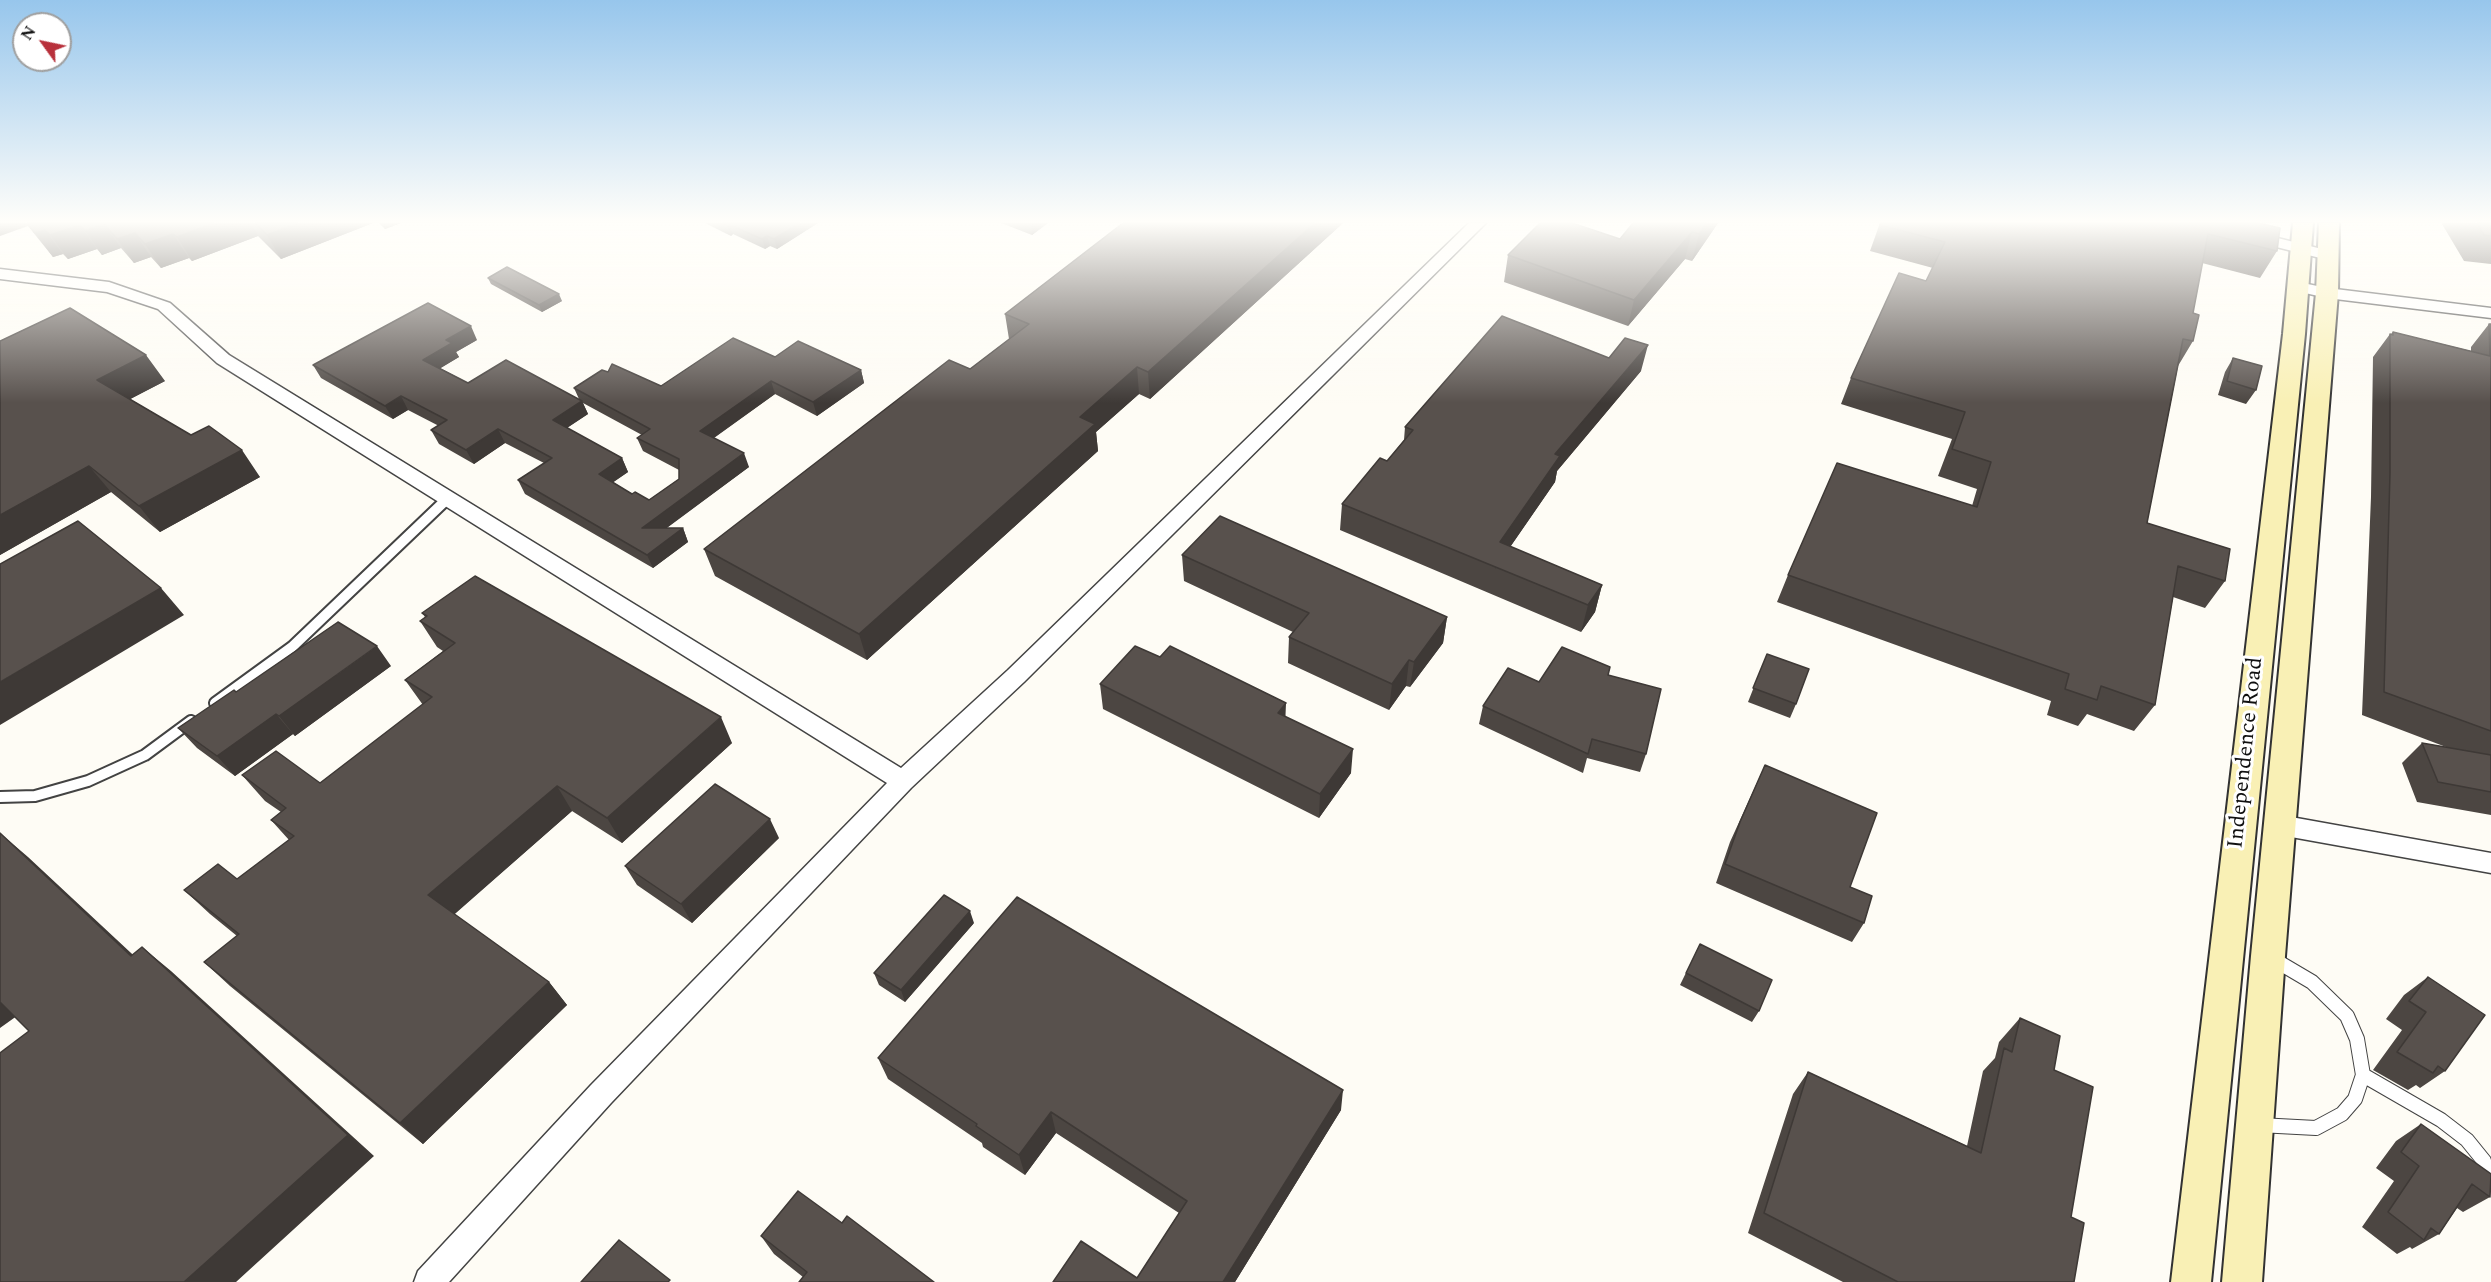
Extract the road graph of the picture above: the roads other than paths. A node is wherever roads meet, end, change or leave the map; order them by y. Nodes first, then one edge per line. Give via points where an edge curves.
1 (74, 283) edge
2 (1418, 283) edge
3 (2312, 283) edge
4 (2312, 290) junction
5 (2491, 313) edge
6 (448, 499) junction
7 (903, 781) junction
8 (0, 797) edge
9 (2280, 825) junction
10 (2491, 863) edge
11 (2268, 956) junction
12 (2364, 1075) junction
13 (2255, 1125) junction
14 (2491, 1184) edge
15 (429, 1282) edge
16 (2191, 1282) edge
17 (2242, 1282) edge

1 - 6 street via 109,287 164,306 223,359
2 - 7 street via 1016,676
3 - 4 main road, Independence Road
4 - 5 street
4 - 9 main road, Independence Road
4 - 16 main road, Independence Road
6 - 7 street
6 - 8 lane via 292,647 146,755 88,781 35,796
7 - 15 street via 601,1094
9 - 10 street
9 - 11 main road, Independence Road
11 - 12 lane via 2312,982 2347,1016 2357,1039
11 - 13 main road, Independence Road
12 - 13 lane via 2355,1099 2342,1114 2316,1128
12 - 14 lane via 2467,1140 2484,1161
13 - 17 main road, Independence Road

